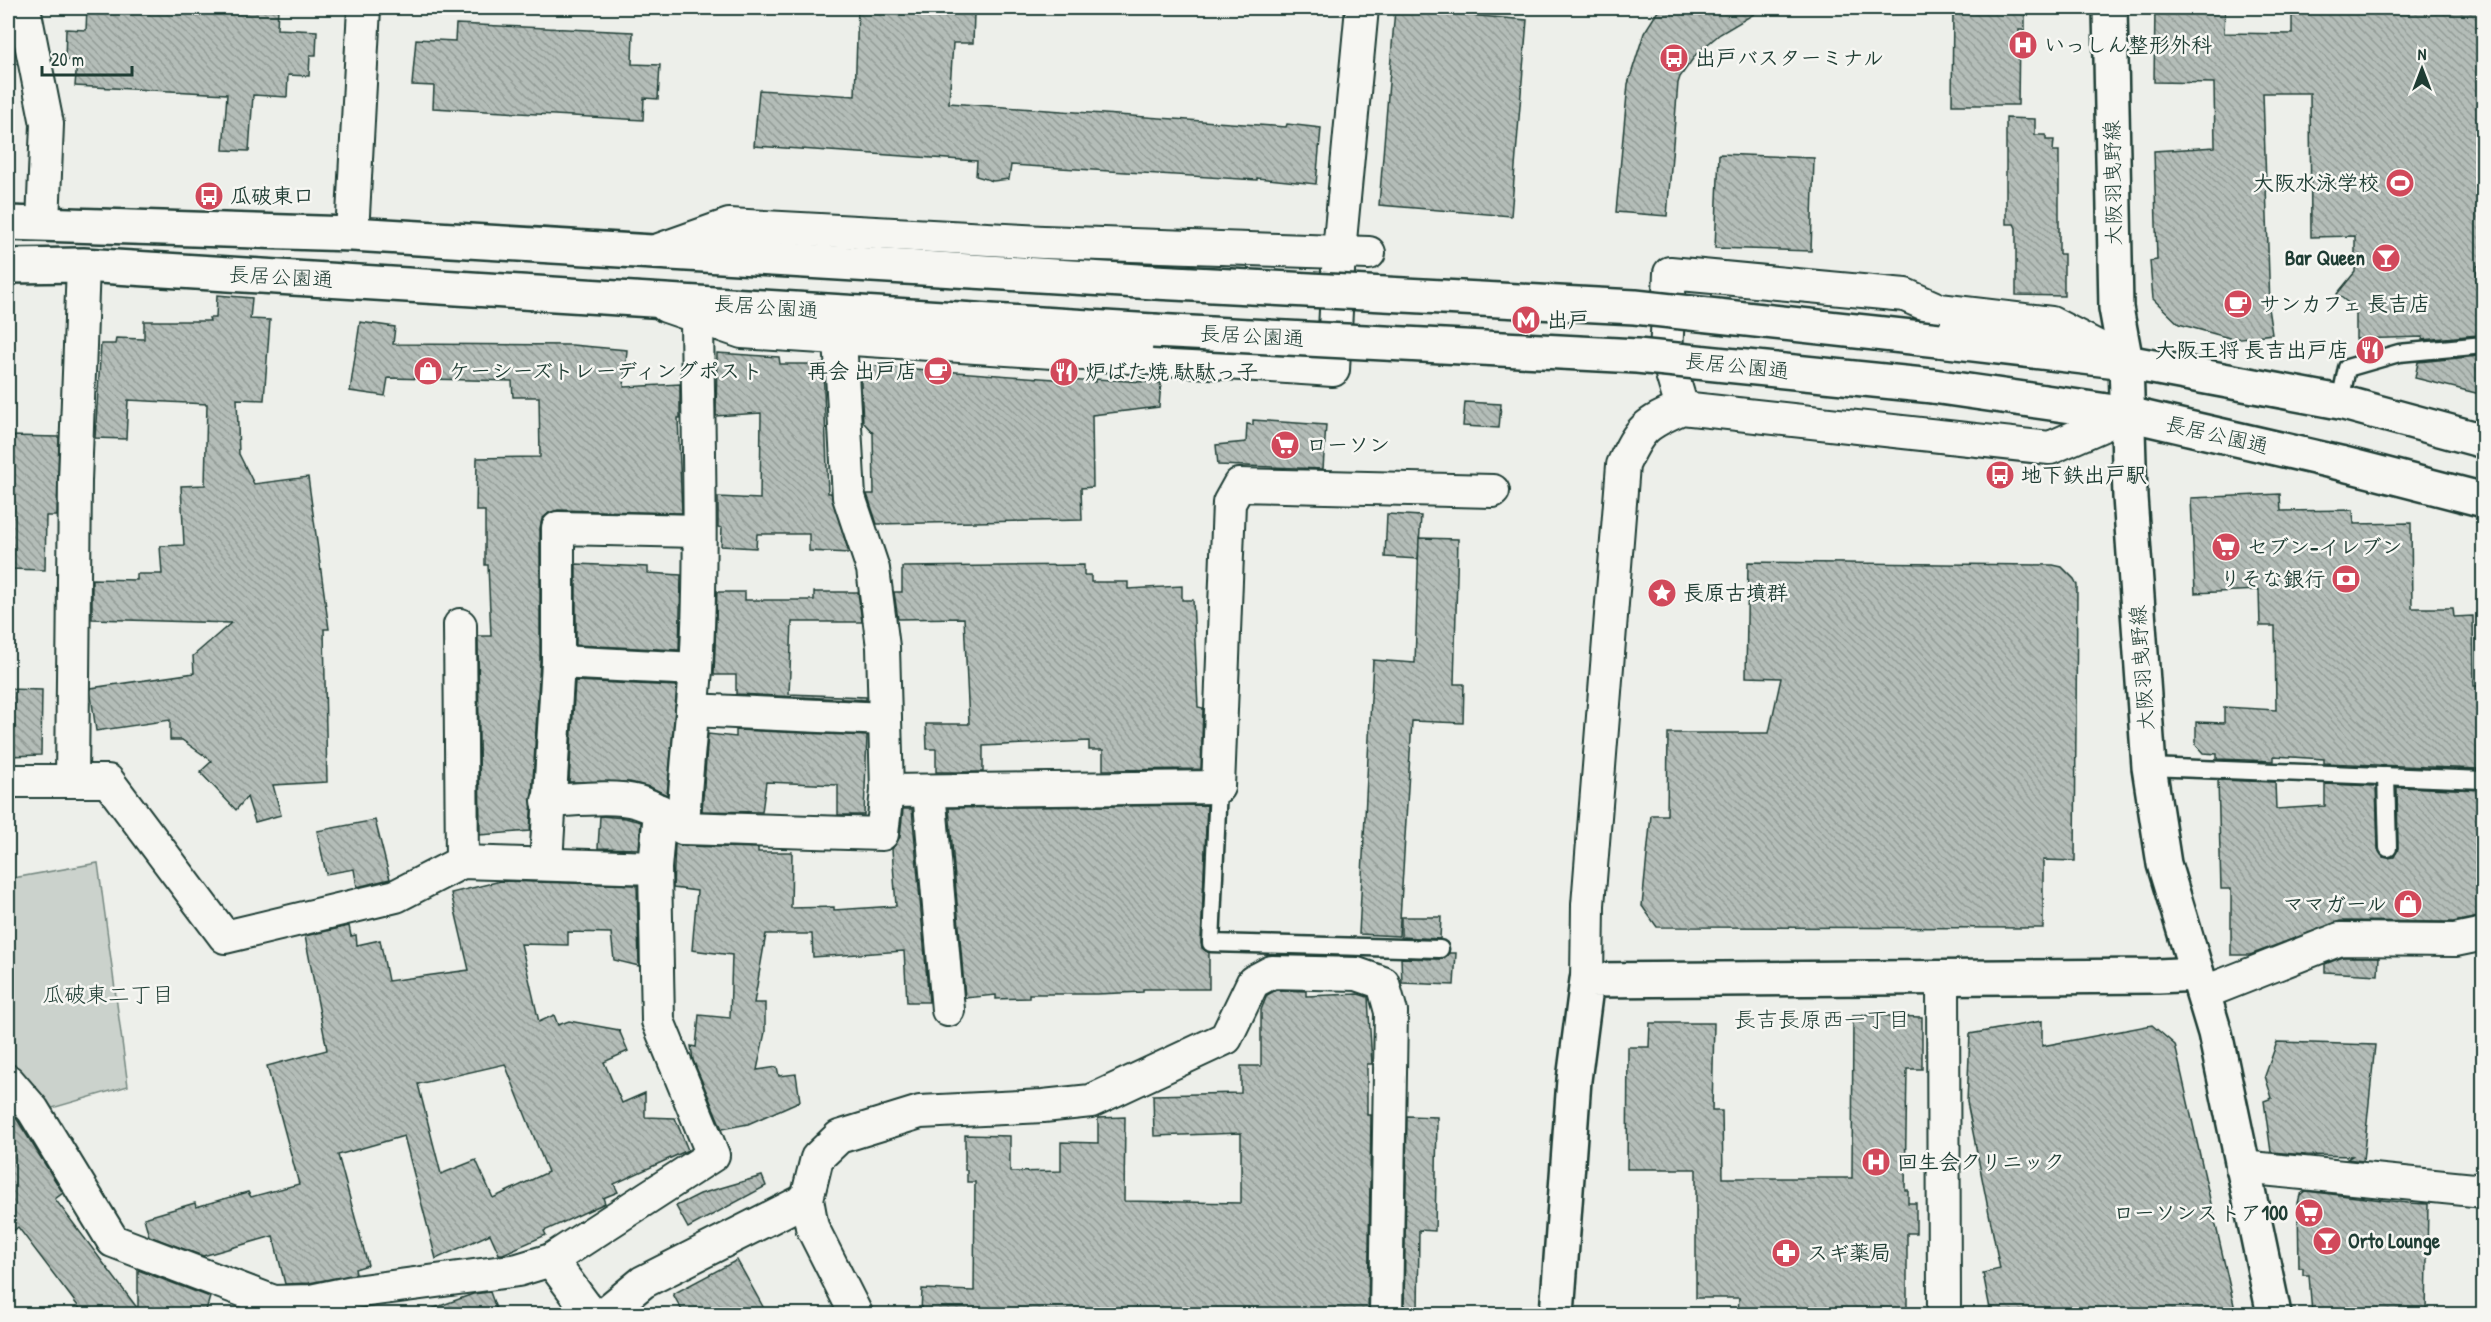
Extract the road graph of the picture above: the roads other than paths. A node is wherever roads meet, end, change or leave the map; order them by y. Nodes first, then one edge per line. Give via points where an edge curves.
1 (24, 8) edge
2 (364, 8) edge
3 (1362, 8) edge
4 (2110, 8) edge
5 (8, 223) edge
6 (43, 223) junction
7 (352, 234) junction
8 (652, 252) junction
9 (1354, 252) junction
10 (83, 265) junction
11 (8, 266) edge
12 (647, 300) junction
13 (697, 317) junction
14 (840, 339) junction
15 (2484, 345) edge
16 (2126, 362) junction
17 (2340, 402) junction
18 (1682, 408) junction
19 (2128, 414) junction
20 (2484, 441) edge
21 (1493, 491) dead end
22 (2484, 500) edge
23 (699, 531) junction
24 (460, 625) dead end
25 (558, 662) junction
26 (696, 669) junction
27 (692, 710) junction
28 (885, 719) junction
29 (2149, 767) junction
30 (2386, 776) junction
31 (72, 780) junction
32 (2484, 780) edge
33 (8, 781) edge
34 (1218, 787) junction
35 (887, 791) junction
36 (929, 791) junction
37 (548, 801) junction
38 (672, 820) junction
39 (2388, 848) dead end
40 (462, 862) junction
41 (546, 863) junction
42 (655, 868) junction
43 (2484, 934) edge
44 (1440, 949) dead end
45 (1943, 978) junction
46 (1587, 980) junction
47 (2200, 983) junction
48 (948, 1010) dead end
49 (8, 1082) edge
50 (2242, 1167) junction
51 (2484, 1191) edge
52 (807, 1199) junction
53 (551, 1260) junction
54 (272, 1308) edge
55 (591, 1314) edge
56 (604, 1314) edge
57 (856, 1314) edge
58 (1386, 1314) edge
59 (1557, 1314) edge
60 (1944, 1314) edge
61 (2274, 1314) edge

1 - 6 street via 47,124
2 - 7 street
3 - 9 street
4 - 16 main road, 大阪羽曳野線 via 2116,308
5 - 6 main road, 長居公園通
6 - 7 main road, 長居公園通
7 - 8 main road, 長居公園通
8 - 9 street via 729,225 1043,242
8 - 16 main road, 長居公園通, bridge via 1635,308
9 - 14 street via 1333,370
10 - 11 main road, 長居公園通
10 - 12 main road, 長居公園通
10 - 31 street via 75,482
12 - 13 street
12 - 19 main road, 長居公園通, bridge via 1637,356 1933,387
13 - 14 street via 742,332
13 - 23 street
14 - 28 street via 849,497 873,569 883,646
15 - 17 lane via 2399,353 2347,368
16 - 17 main road, 長居公園通
16 - 18 street via 2051,323 1939,310 1905,294 1670,273 1666,354
16 - 19 main road, 大阪羽曳野線
17 - 20 main road, 長居公園通
18 - 19 street via 2050,448
18 - 46 street via 1646,426 1623,465 1588,904
19 - 22 main road, 長居公園通
19 - 29 main road, 大阪羽曳野線
21 - 34 street via 1239,485 1229,503
23 - 25 street via 558,528
23 - 26 street
24 - 40 street
25 - 26 street
25 - 37 street
26 - 27 street
27 - 28 street
27 - 38 street via 686,766
28 - 35 street
29 - 30 lane
29 - 47 main road, 大阪羽曳野線 via 2164,864
30 - 32 lane
30 - 39 lane
31 - 33 street
31 - 40 street via 108,781 225,937 396,896
34 - 36 street
34 - 44 lane via 1211,943
35 - 36 street
35 - 38 street via 882,834
36 - 48 street
37 - 38 street via 637,802
37 - 41 street
38 - 42 street
40 - 41 street
41 - 42 street
42 - 53 street via 658,1021 713,1155
43 - 47 street via 2455,940 2340,939
45 - 46 main road
45 - 47 main road via 2158,976
45 - 60 street
46 - 59 main road via 1574,1080
47 - 50 main road, 大阪羽曳野線 via 2215,1033
49 - 54 street via 33,1110 113,1241
50 - 51 street
50 - 61 main road, 大阪羽曳野線
52 - 56 street via 644,1282
52 - 57 street via 812,1227
52 - 58 street via 817,1158 839,1137 921,1112 1091,1101 1226,1038 1253,982 1272,972 1357,974 1383,983 1391,1012
53 - 54 street via 518,1270 354,1292
53 - 55 street

